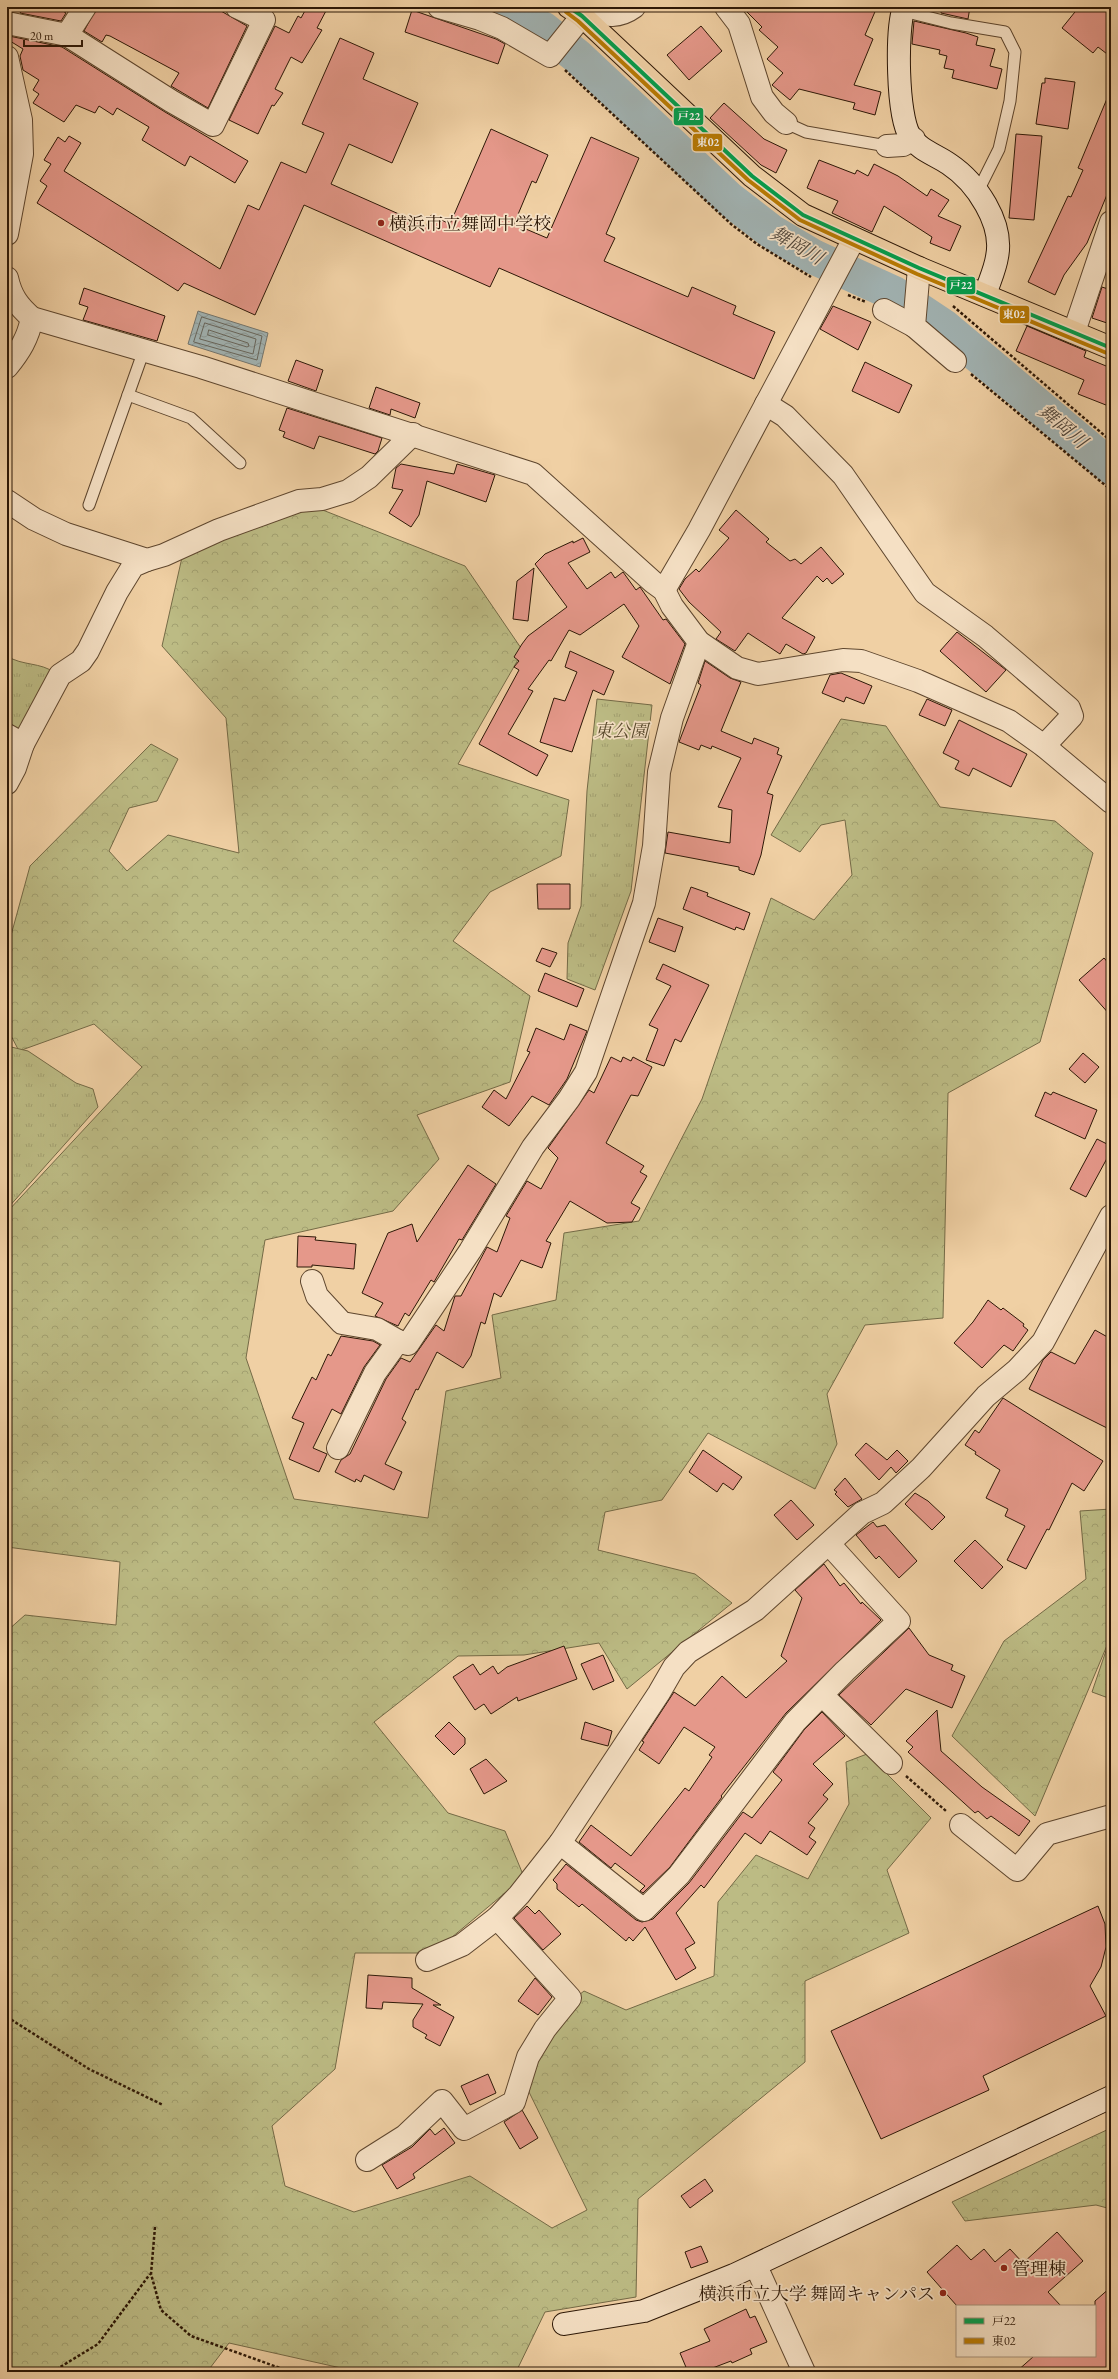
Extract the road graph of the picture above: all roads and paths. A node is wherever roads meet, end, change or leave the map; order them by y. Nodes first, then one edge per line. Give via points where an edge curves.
1 (85, 7) edge
2 (237, 7) edge
3 (439, 7) edge
4 (634, 7) edge
5 (726, 7) edge
6 (904, 9) edge
7 (574, 17) edge
8 (7, 23) edge
9 (67, 35) junction
10 (552, 54) junction
11 (7, 57) edge
12 (786, 123) joint
13 (914, 139) junction
14 (887, 146) joint
15 (977, 193) junction
16 (1111, 222) edge
17 (7, 234) edge
18 (850, 247) junction
19 (918, 277) junction
20 (7, 278) edge
21 (831, 284) junction
22 (985, 295) junction
23 (948, 302) dead end
24 (884, 310) joint
25 (32, 318) junction
26 (914, 322) junction
27 (1074, 332) junction
28 (1111, 348) edge
29 (144, 350) junction
30 (955, 361) joint
31 (7, 367) edge
32 (128, 395) junction
33 (766, 404) junction
34 (413, 434) junction
35 (1111, 440) edge
36 (240, 463) dead end
37 (1111, 490) edge
38 (7, 501) edge
39 (89, 505) dead end
40 (147, 560) junction
41 (664, 590) junction
42 (700, 642) junction
43 (15, 739) edge
44 (1044, 746) junction
45 (7, 783) edge
46 (1111, 802) edge
47 (1111, 1216) edge
48 (312, 1281) dead end
49 (398, 1341) junction
50 (338, 1448) dead end
51 (830, 1544) junction
52 (822, 1695) junction
53 (890, 1763) joint
54 (1111, 1816) edge
55 (961, 1825) joint
56 (560, 1843) junction
57 (497, 1918) junction
58 (427, 1960) dead end
59 (7, 2016) edge
60 (1111, 2097) edge
61 (163, 2105) dead end
62 (367, 2160) dead end
63 (154, 2227) dead end
64 (756, 2266) junction
65 (151, 2274) junction
66 (564, 2324) dead end
67 (52, 2372) edge
68 (291, 2372) edge
69 (804, 2372) edge

1 - 9 street
2 - 9 street via 264,20 213,125
3 - 10 street via 480,18
4 - 7 street via 626,13 610,17 589,11
5 - 12 street via 739,24 762,97 774,113
6 - 13 street via 898,51 905,123
6 - 15 lane via 951,23 1005,32 1015,52 1010,101 999,149
7 - 10 street
7 - 18 main road via 752,176
8 - 9 street
10 - 21 path via 730,224 756,244
11 - 17 street via 21,120 22,154
12 - 14 lane via 806,132
13 - 14 street via 903,145
13 - 15 street via 923,149 964,176
15 - 22 street via 993,220 998,242 997,257
16 - 27 street
18 - 19 main road
18 - 21 street
19 - 22 main road
19 - 26 street
20 - 25 street via 10,292 16,302
21 - 24 path
21 - 33 street
22 - 27 main road
23 - 35 path
24 - 26 street
25 - 29 street
25 - 31 street via 29,334
26 - 30 street
27 - 28 main road
29 - 32 lane
29 - 34 street
30 - 37 path
32 - 36 lane via 191,418
32 - 39 lane
33 - 41 street
33 - 44 street via 785,416 843,475 925,593 984,636 1070,708 1072,716
34 - 40 street via 369,477 348,491 322,499 298,501
34 - 41 street via 533,474
38 - 40 street via 34,519 66,534
40 - 43 street via 132,566 88,651 81,661 60,675
41 - 42 street via 672,606
42 - 44 street via 737,668 758,674 842,660 861,661 982,708 1009,721
42 - 49 street via 672,718 660,772 654,846 644,903 586,1072 532,1147 470,1251 408,1344
43 - 45 street via 15,768
44 - 46 street
47 - 51 street via 1043,1342 1018,1370 986,1396 921,1468 883,1503 862,1513
48 - 49 street via 317,1296 342,1323 377,1329
49 - 50 street via 375,1374
51 - 52 street via 899,1621
51 - 56 street via 755,1610 688,1652 674,1667
52 - 53 street
52 - 56 street via 795,1722 679,1875 644,1910
53 - 55 path
54 - 55 street via 1047,1834 1017,1870
56 - 57 street via 519,1895
57 - 58 street via 462,1945
57 - 62 street via 570,1998 545,2029 528,2057 514,2102 464,2129 442,2101 405,2136
59 - 61 path via 89,2069
60 - 64 street
63 - 65 path
64 - 66 street via 644,2311
64 - 69 street
65 - 67 path via 98,2344
65 - 68 path via 161,2310 191,2336

